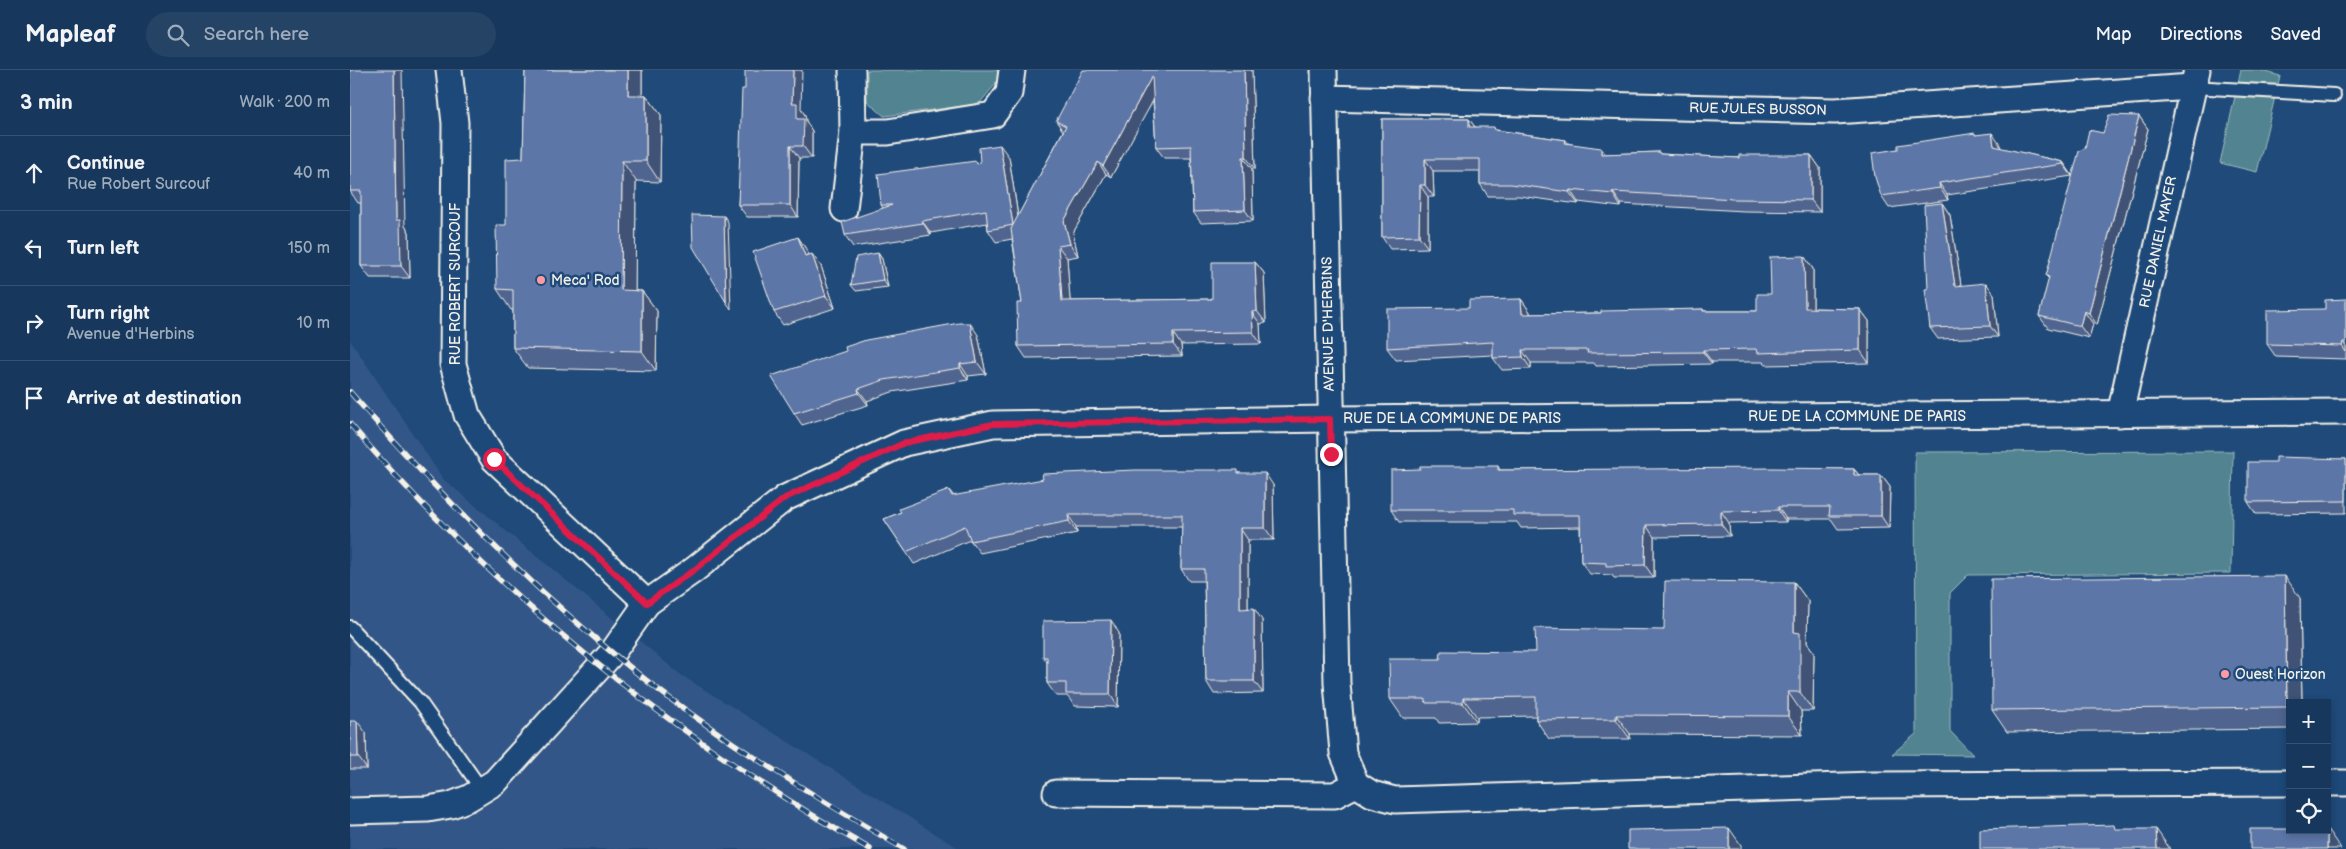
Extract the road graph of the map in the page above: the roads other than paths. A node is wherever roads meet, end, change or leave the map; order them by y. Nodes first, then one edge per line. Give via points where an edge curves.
1 (449, 70) edge
2 (852, 70) edge
3 (1012, 70) edge
4 (1324, 70) edge
5 (2194, 79) edge
6 (2334, 94) dead end
7 (1324, 98) junction
8 (853, 132) junction
9 (844, 209) dead end
10 (2346, 412) edge
11 (2120, 414) junction
12 (1330, 419) junction
13 (647, 603) junction
14 (350, 627) edge
15 (2286, 783) edge
16 (2331, 783) edge
17 (2346, 783) edge
18 (1356, 784) junction
19 (482, 790) junction
20 (1056, 793) dead end
21 (350, 811) edge

1 - 13 street, RUE ROBERT SURCOUF via 455,123 454,364 467,415 494,459
2 - 8 street
3 - 8 street via 1009,94 993,115 888,132
4 - 7 street, AVENUE D'HERBINS
5 - 6 lane
5 - 7 street, RUE JULES BUSSON via 1835,111
5 - 11 street, RUE DANIEL MAYER
7 - 12 street, AVENUE D'HERBINS
8 - 9 street
10 - 11 street, RUE DE LA COMMUNE DE PARIS
11 - 12 street, RUE DE LA COMMUNE DE PARIS
12 - 13 street, RUE DE LA COMMUNE DE PARIS via 993,424 904,443 785,498
12 - 18 street, AVENUE D'HERBINS via 1337,683 1343,753
13 - 19 street, RUE DE LA COMMUNE DE PARIS via 612,652 495,782
14 - 19 lane via 420,702
15 - 18 street via 1873,785 1395,800 1372,794
16 - 17 street
18 - 20 street via 1335,795
19 - 21 street, RUE DE LA COMMUNE DE PARIS via 451,806

